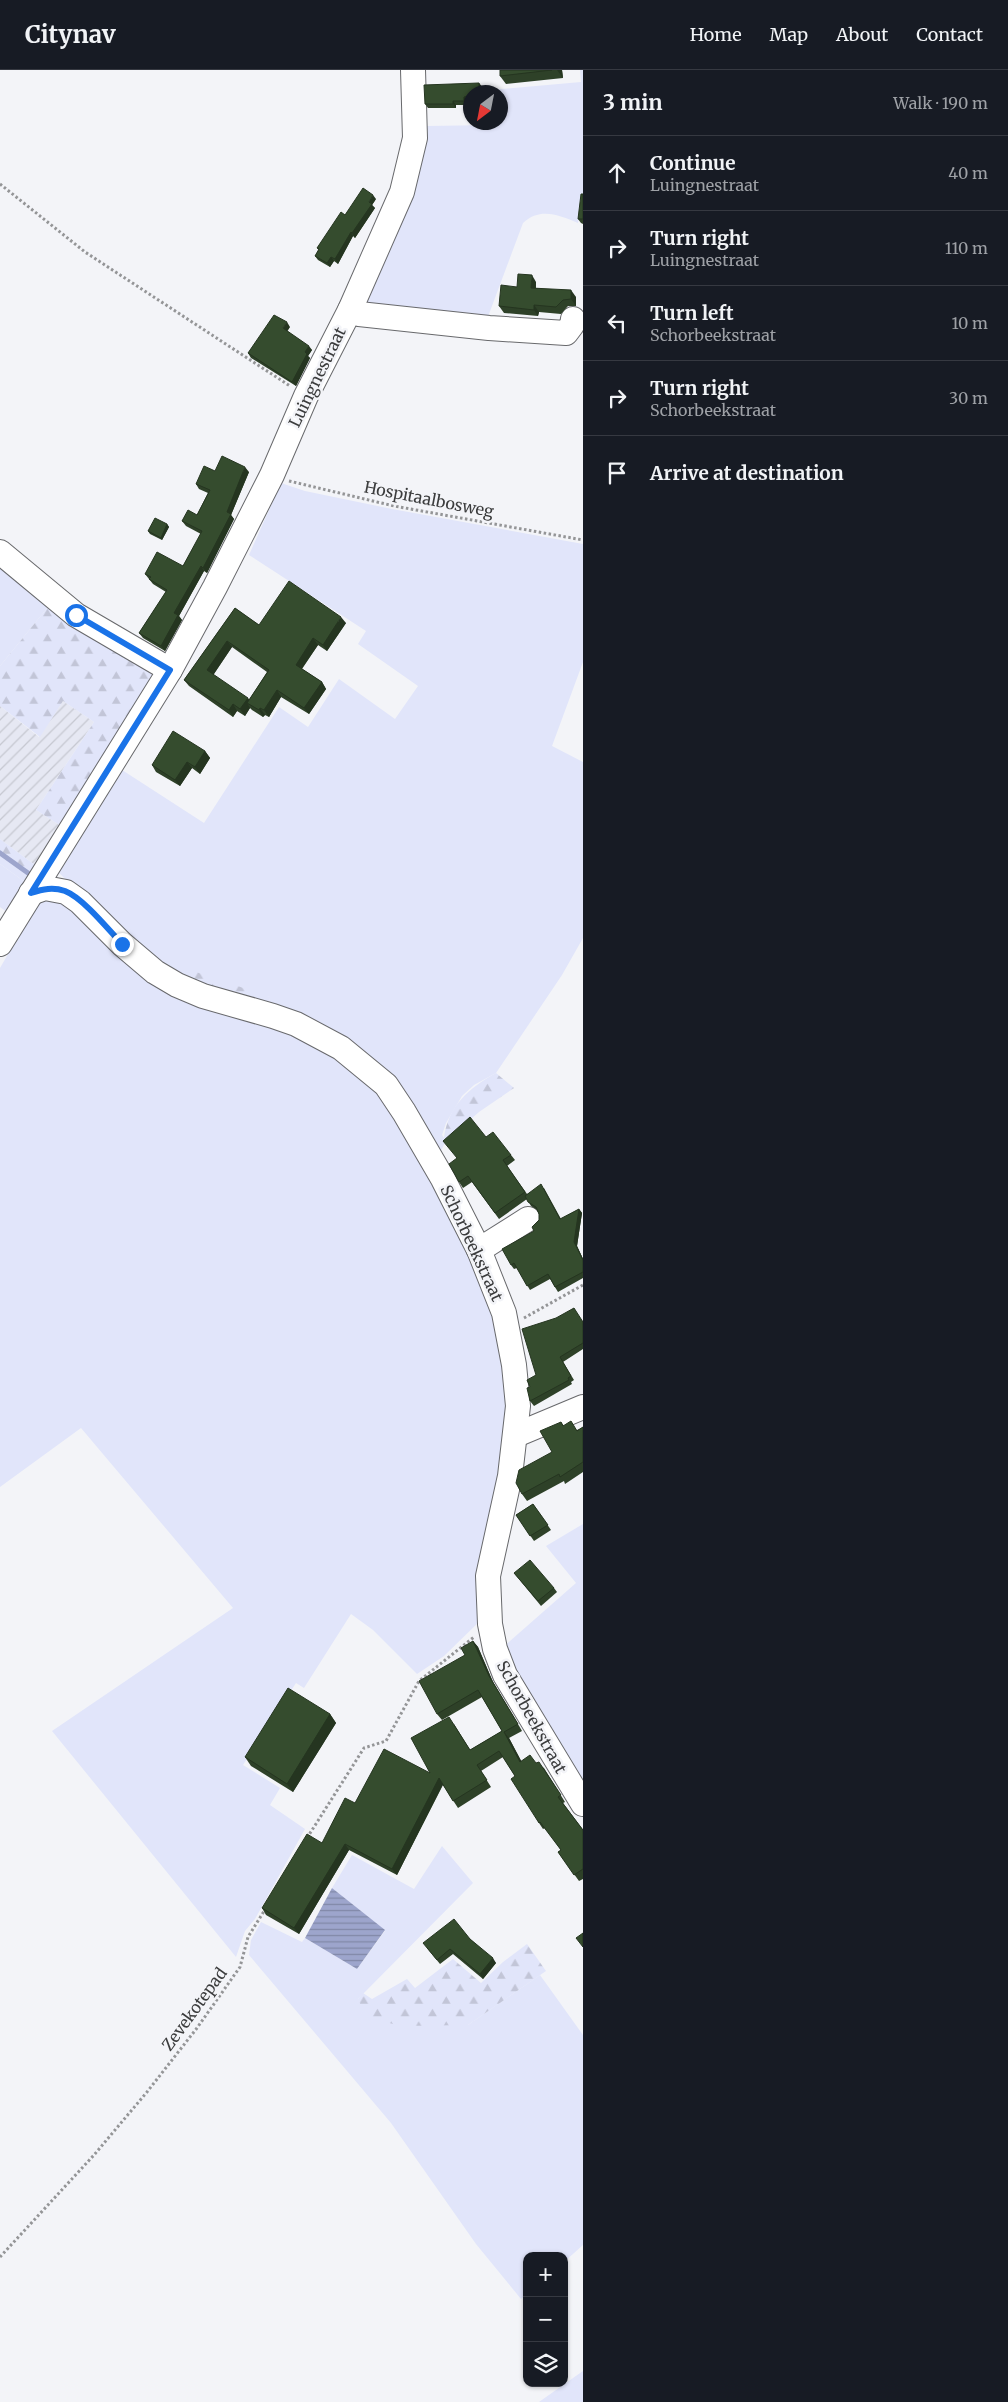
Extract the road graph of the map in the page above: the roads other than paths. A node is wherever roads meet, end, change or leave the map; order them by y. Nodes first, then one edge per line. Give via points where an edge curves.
1 (413, 70) edge
2 (350, 310) junction
3 (572, 319) dead end
4 (0, 552) edge
5 (170, 670) junction
6 (31, 893) junction
7 (0, 944) edge
8 (528, 1219) dead end
9 (479, 1250) junction
10 (583, 1406) edge
11 (516, 1435) junction
12 (583, 1804) edge

1 - 2 street, Luingnestraat via 414,138 409,169 394,213
2 - 3 street via 359,314 489,328 566,333
2 - 5 street, Luingnestraat via 306,396 272,475
4 - 5 street via 76,615
5 - 6 street, Luingnestraat
6 - 7 street, Luingnestraat
6 - 9 street, Schorbeekstraat via 45,888 66,892 155,972 177,985 296,1024 341,1048 369,1070 386,1085 404,1112
8 - 9 street
9 - 11 street, Schorbeekstraat via 504,1313 517,1386
10 - 11 street
11 - 12 street, Schorbeekstraat via 488,1576 490,1624 505,1675

